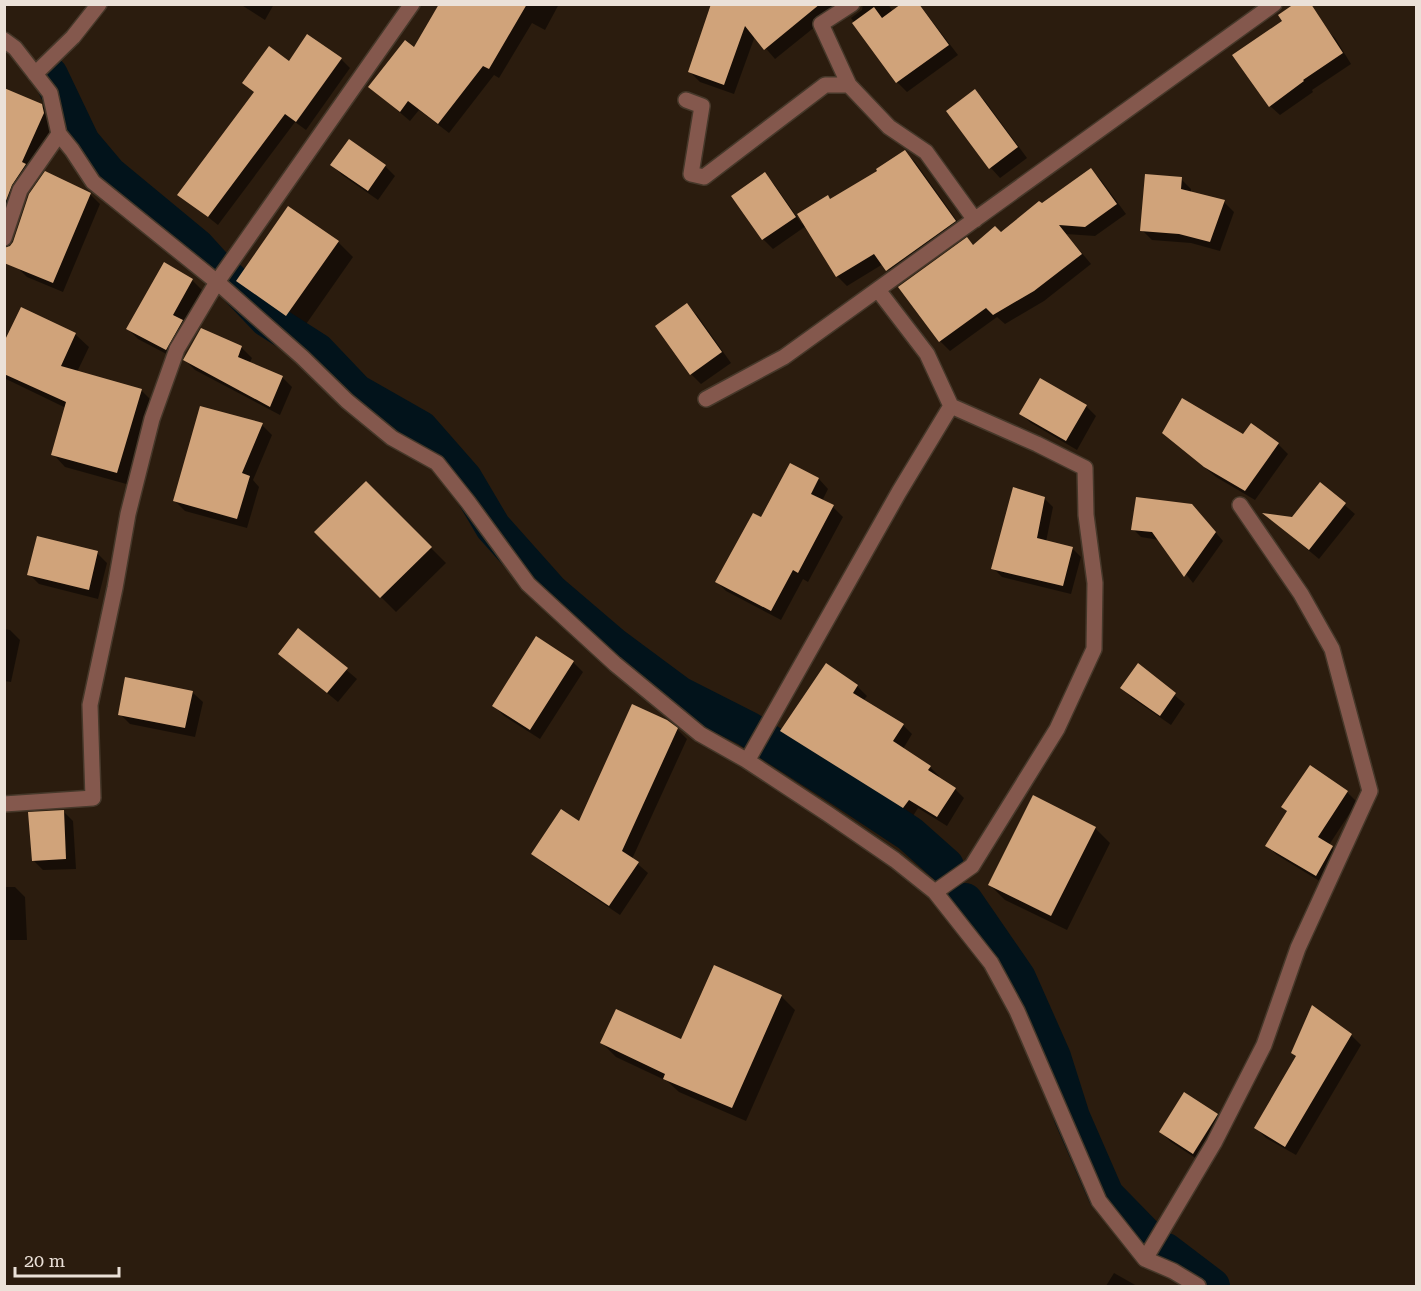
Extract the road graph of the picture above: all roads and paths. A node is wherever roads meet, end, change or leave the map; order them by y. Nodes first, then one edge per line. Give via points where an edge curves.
1 (99, 4) edge
2 (412, 4) edge
3 (852, 4) edge
4 (1275, 4) edge
5 (4, 40) edge
6 (35, 74) junction
7 (849, 85) junction
8 (686, 100) dead end
9 (59, 134) junction
10 (975, 220) junction
11 (4, 238) edge
12 (217, 282) junction
13 (878, 290) junction
14 (706, 399) dead end
15 (951, 406) junction
16 (1240, 505) dead end
17 (749, 757) junction
18 (4, 804) edge
19 (935, 892) junction
20 (1145, 1259) junction
21 (1198, 1287) edge

1 - 6 street via 73,37
2 - 12 street
3 - 7 street via 820,24
4 - 10 street
5 - 6 street
6 - 9 street via 50,93
7 - 8 street via 825,85 704,177 691,174 702,106
7 - 10 street via 889,127 926,152
9 - 11 street via 20,190
9 - 12 street via 93,182
10 - 13 street
12 - 17 street via 346,401 392,438 436,463 528,584 615,664 700,734
12 - 18 street via 177,349 152,419 128,514 90,705 93,798
13 - 14 street via 784,357
13 - 15 street via 927,354
15 - 17 street
15 - 19 street via 1084,468 1095,583 1094,649 1057,729 972,866
16 - 20 street via 1301,594 1332,649 1370,791 1298,948 1264,1046 1208,1153
17 - 19 street
19 - 20 street via 991,963 1031,1040 1099,1201
20 - 21 street

